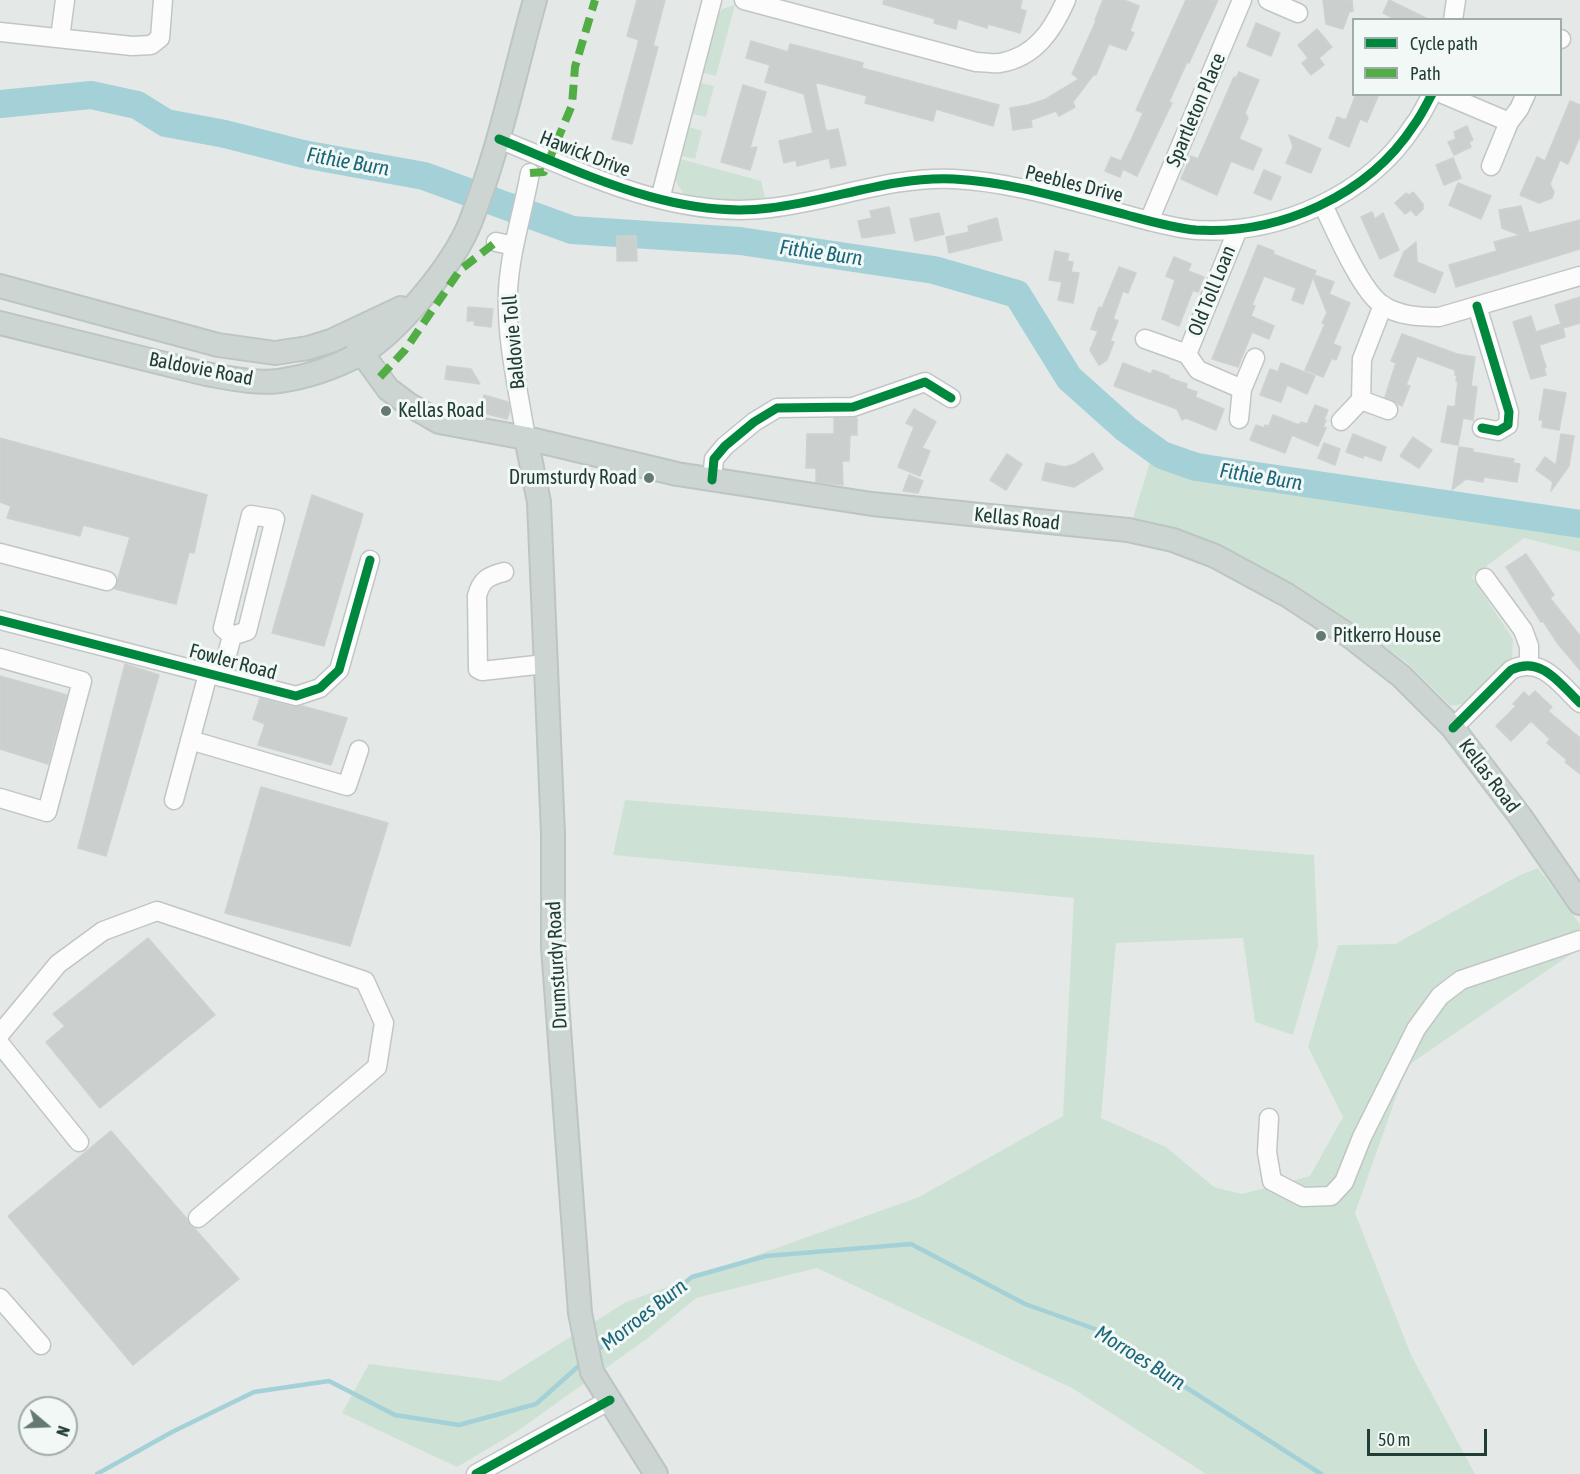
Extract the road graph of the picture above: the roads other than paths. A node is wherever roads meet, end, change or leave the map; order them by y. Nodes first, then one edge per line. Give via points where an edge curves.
1 (65, 0) edge
2 (163, 0) edge
3 (535, 0) edge
4 (712, 0) edge
5 (744, 0) edge
6 (1066, 0) edge
7 (1242, 0) edge
8 (1268, 0) edge
9 (1456, 0) edge
10 (1298, 13) dead end
11 (1453, 18) edge
12 (0, 32) edge
13 (60, 38) junction
14 (1431, 96) edge
15 (1448, 96) edge
16 (1525, 96) edge
17 (1509, 122) junction
18 (499, 139) junction
19 (1491, 166) dead end
20 (529, 179) dead end
21 (660, 199) junction
22 (1323, 205) junction
23 (1149, 221) junction
24 (1238, 229) junction
25 (516, 237) junction
26 (496, 242) dead end
27 (1580, 276) edge
28 (0, 286) edge
29 (1383, 305) junction
30 (1477, 306) junction
31 (0, 322) edge
32 (1145, 339) dead end
33 (358, 343) junction
34 (1187, 354) junction
35 (1255, 358) dead end
36 (1242, 389) junction
37 (951, 398) dead end
38 (1361, 400) junction
39 (1388, 410) dead end
40 (1239, 419) dead end
41 (1341, 421) dead end
42 (1482, 428) dead end
43 (526, 438) junction
44 (712, 480) junction
45 (0, 553) edge
46 (370, 560) dead end
47 (504, 572) dead end
48 (1485, 578) dead end
49 (107, 581) dead end
50 (0, 620) edge
51 (232, 636) junction
52 (0, 658) edge
53 (545, 664) junction
54 (1529, 665) junction
55 (214, 676) junction
56 (1580, 703) edge
57 (1453, 728) junction
58 (190, 740) junction
59 (359, 750) dead end
60 (0, 798) edge
61 (174, 800) dead end
62 (1580, 903) edge
63 (1580, 940) edge
64 (0, 1034) edge
65 (0, 1044) edge
66 (1269, 1118) dead end
67 (79, 1142) dead end
68 (198, 1218) dead end
69 (0, 1298) edge
70 (41, 1345) dead end
71 (610, 1400) junction
72 (476, 1474) edge
73 (656, 1474) edge

1 - 13 street
2 - 13 street via 160,38 151,45
3 - 18 main road, Baldovie Road
4 - 21 street
5 - 6 street via 976,62 1000,63 1021,56 1042,42
7 - 23 street, Spartleton Place
8 - 10 street
9 - 11 street
12 - 13 street
14 - 22 street, Peebles Drive via 1414,127 1386,159 1355,186
15 - 17 street
16 - 17 street
17 - 19 street
18 - 21 street, Hawick Drive via 621,188
18 - 33 main road, Baldovie Road via 470,224 454,256 395,326
20 - 25 street, Baldovie Toll
21 - 23 street, Peebles Drive via 727,212 800,204 878,185 953,179 1059,197
22 - 24 street, Peebles Drive via 1280,221
22 - 29 street via 1368,292
23 - 24 street, Peebles Drive via 1195,230
24 - 34 street, Old Toll Loan
25 - 26 street
25 - 43 street, Baldovie Toll via 508,290 509,332
27 - 30 street
28 - 33 main road, Baldovie Road via 244,350 275,353 331,341
29 - 30 street via 1415,317 1439,317
29 - 38 street via 1362,358
30 - 42 street via 1509,412 1508,425 1498,431
31 - 33 main road, Baldovie Road via 240,380 276,381 317,374
32 - 34 street, Old Toll Loan
33 - 43 main road, Kellas Road via 388,389 439,422
34 - 36 street, Old Toll Loan via 1198,370
35 - 36 street
36 - 40 street
37 - 44 street via 925,382 853,407 777,408 724,446 714,459
38 - 39 street
38 - 41 street
43 - 44 main road, Kellas Road
43 - 53 main road, Drumsturdy Road via 539,502
44 - 57 main road, Kellas Road via 872,504 1128,530 1173,540 1236,567 1351,637 1401,676
45 - 49 street
46 - 55 street, Fowler Road via 339,670 320,688 296,696
47 - 53 street via 487,577 479,586 478,669
48 - 54 street via 1523,630 1529,646
50 - 55 street, Fowler Road
51 - 51 street via 223,628 251,515 275,519 247,631
51 - 55 street
52 - 60 street via 82,681 47,812
53 - 71 main road, Drumsturdy Road via 553,834 553,947 580,1313 592,1369
54 - 56 street via 1547,672
54 - 57 street via 1511,670
55 - 58 street, Fowler Road
57 - 62 main road, Kellas Road
58 - 59 street via 347,786
58 - 61 street, Fowler Road
63 - 66 street via 1461,980 1440,996 1416,1029 1344,1182 1331,1196 1303,1197 1272,1181 1267,1152
64 - 68 street via 58,964 103,931 157,911 365,981 384,1023 377,1067
65 - 67 street
69 - 70 street
71 - 72 street
71 - 73 main road, Drumsturdy Road

